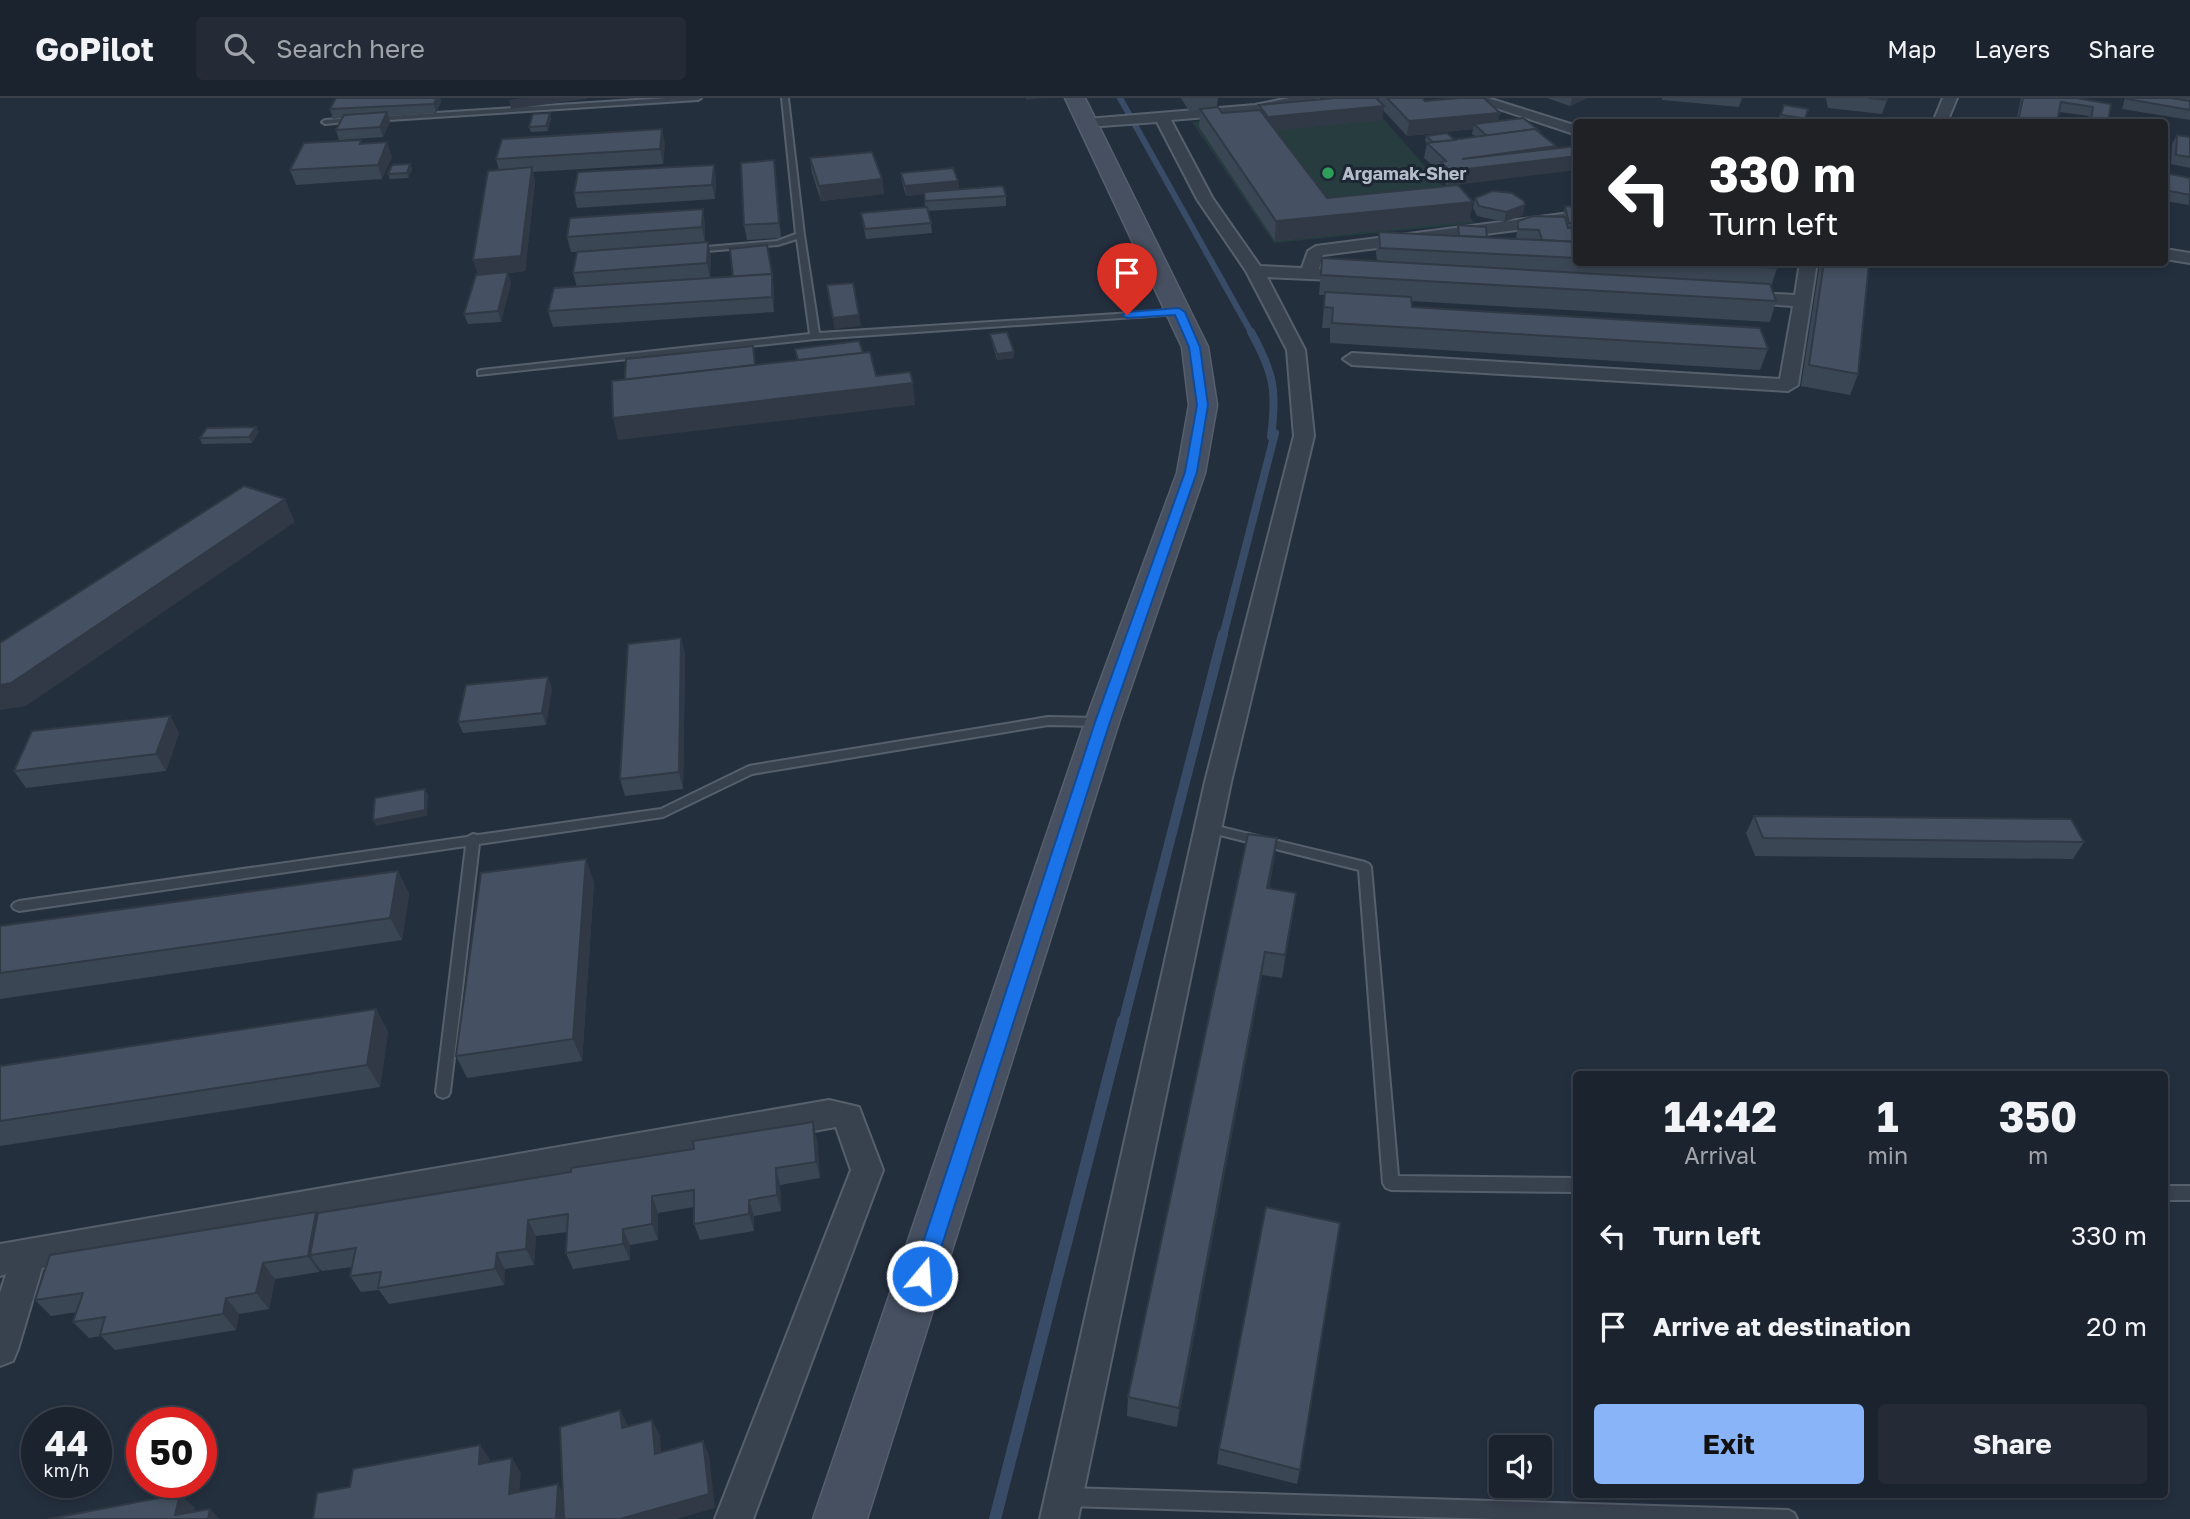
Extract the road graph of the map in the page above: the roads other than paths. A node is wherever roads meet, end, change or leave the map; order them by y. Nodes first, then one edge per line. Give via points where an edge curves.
1 (698, 98) edge
2 (785, 98) edge
3 (1311, 98) edge
4 (1473, 98) edge
5 (1950, 98) edge
6 (1092, 114) edge
7 (1152, 119) junction
8 (1941, 119) edge
9 (325, 122) dead end
10 (1573, 130) edge
11 (1573, 218) edge
12 (800, 235) junction
13 (685, 251) edge
14 (2168, 254) edge
15 (2190, 258) edge
16 (1808, 266) edge
17 (1255, 271) junction
18 (1308, 273) junction
19 (1377, 277) edge
20 (1720, 296) edge
21 (1802, 301) junction
22 (1179, 312) junction
23 (815, 336) junction
24 (1352, 359) dead end
25 (481, 373) dead end
26 (1102, 722) junction
27 (1208, 828) junction
28 (473, 838) junction
29 (19, 905) dead end
30 (443, 1092) dead end
31 (1573, 1185) edge
32 (2168, 1192) edge
33 (2190, 1193) edge
34 (15, 1257) edge
35 (0, 1349) edge
36 (1062, 1508) edge
37 (734, 1519) edge
38 (840, 1519) edge
39 (1787, 1519) edge

1 - 9 lane
2 - 12 lane
3 - 7 street via 1255,109
4 - 10 street
5 - 8 street
6 - 7 street
6 - 22 main road
7 - 17 street
11 - 18 street via 1316,251
12 - 13 lane via 778,243
12 - 23 lane
14 - 15 street
16 - 21 street
17 - 18 street
17 - 27 street via 1296,349 1304,436
18 - 19 street
20 - 21 street
21 - 24 street via 1788,385
22 - 23 lane
22 - 26 main road via 1195,347 1200,376 1203,405 1198,439 1191,472
23 - 25 lane
26 - 28 lane via 1048,721 750,769 663,813
26 - 38 main road
27 - 31 lane via 1366,867 1391,1183
27 - 36 street
28 - 29 lane
28 - 30 lane
32 - 33 lane
34 - 35 street
34 - 37 street via 829,1113 848,1116 867,1171
36 - 39 lane

